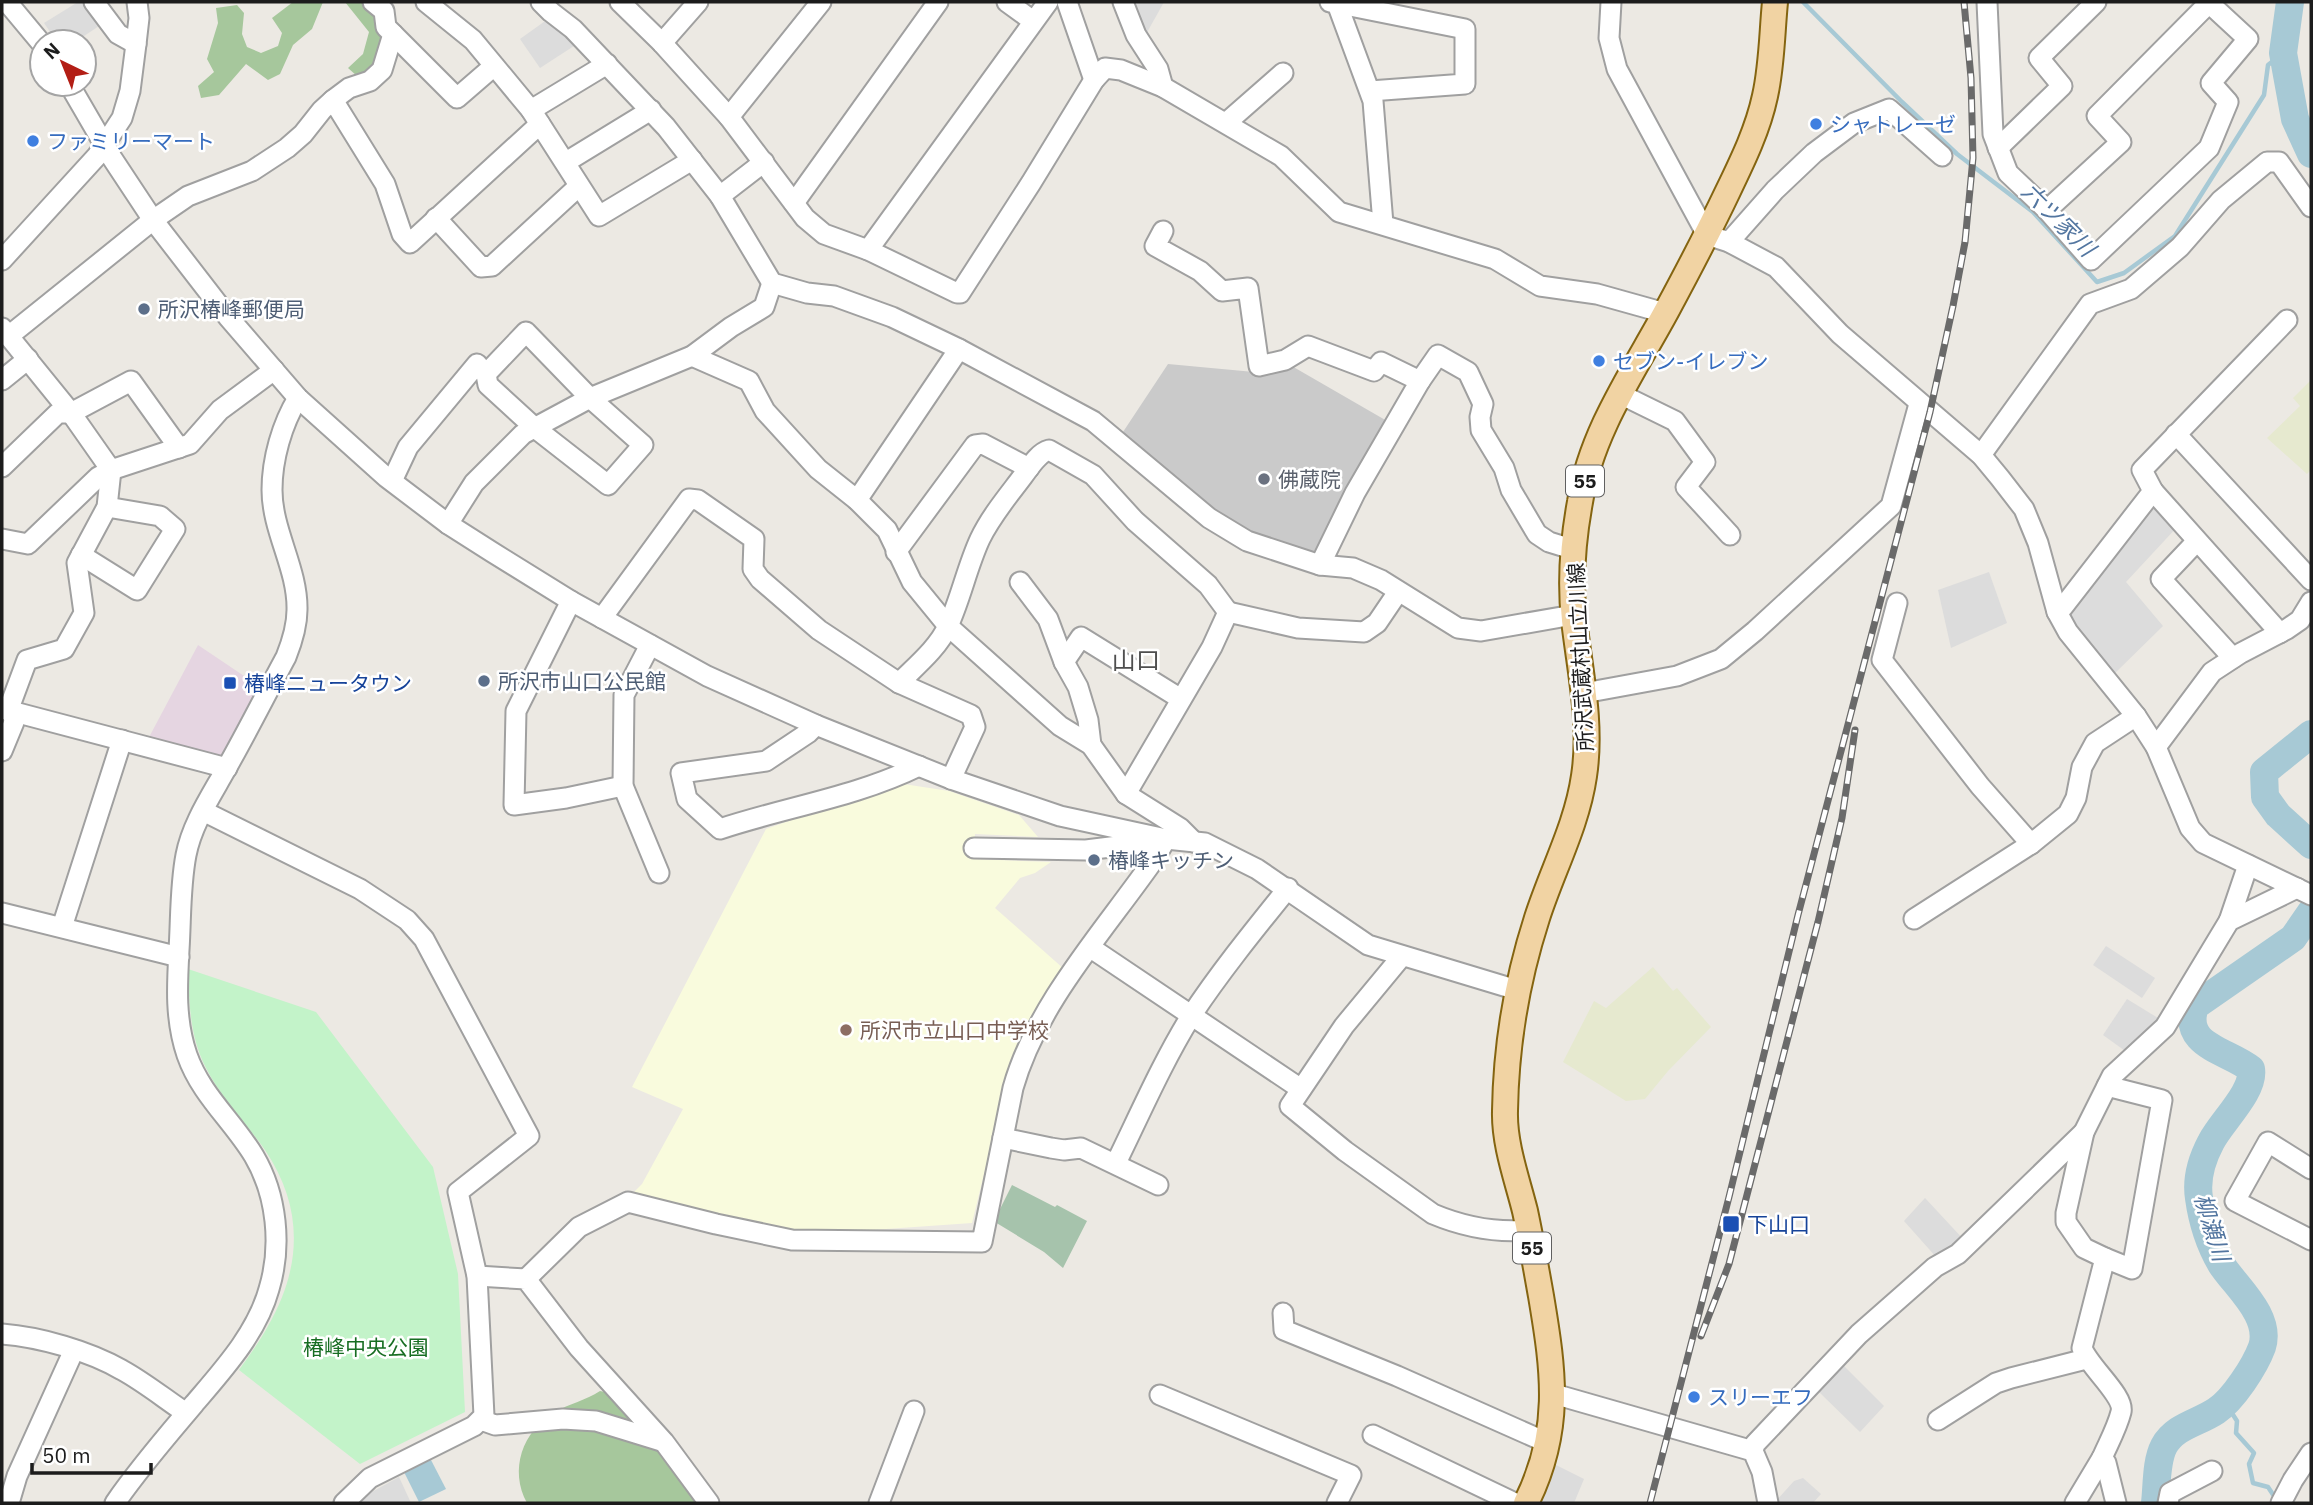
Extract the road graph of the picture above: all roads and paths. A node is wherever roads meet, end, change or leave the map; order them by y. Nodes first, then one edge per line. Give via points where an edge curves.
1 (8, 2) edge
2 (94, 2) edge
3 (137, 2) edge
4 (426, 2) edge
5 (541, 2) edge
6 (620, 2) edge
7 (698, 2) edge
8 (821, 2) edge
9 (938, 2) edge
10 (1007, 2) edge
11 (1048, 2) edge
12 (1067, 2) edge
13 (1123, 2) edge
14 (1611, 2) edge
15 (1775, 2) edge
16 (1987, 2) edge
17 (2096, 2) edge
18 (2210, 2) edge
19 (1336, 3) edge
20 (383, 5) edge
21 (1033, 21) junction
22 (29, 28) edge
23 (393, 34) junction
24 (663, 43) junction
25 (136, 44) junction
26 (607, 64) junction
27 (494, 66) junction
28 (1283, 73) dead end
29 (1094, 80) junction
30 (1163, 87) junction
31 (1370, 91) junction
32 (77, 98) edge
33 (333, 100) junction
34 (651, 110) junction
35 (536, 117) junction
36 (729, 117) junction
37 (1226, 123) junction
38 (104, 144) junction
39 (1998, 148) junction
40 (1942, 156) dead end
41 (692, 160) junction
42 (764, 162) junction
43 (566, 163) junction
44 (579, 186) junction
45 (720, 196) junction
46 (794, 203) junction
47 (2311, 207) edge
48 (2047, 210) junction
49 (436, 218) junction
50 (153, 220) junction
51 (1383, 224) junction
52 (1163, 231) dead end
53 (1718, 239) junction
54 (868, 250) junction
55 (2, 260) edge
56 (772, 283) junction
57 (1665, 313) junction
58 (2287, 320) dead end
59 (6, 331) edge
60 (959, 349) junction
61 (692, 356) junction
62 (29, 359) junction
63 (274, 370) junction
64 (486, 374) junction
65 (2, 380) edge
66 (1420, 381) junction
67 (1620, 394) junction
68 (298, 398) junction
69 (590, 398) junction
70 (1919, 404) junction
71 (71, 412) junction
72 (535, 428) junction
73 (2176, 433) junction
74 (179, 448) junction
75 (1980, 455) junction
76 (2, 467) edge
77 (1029, 468) junction
78 (111, 470) junction
79 (392, 481) junction
80 (2153, 491) junction
81 (857, 500) junction
82 (107, 507) junction
83 (448, 524) junction
84 (1730, 535) dead end
85 (2, 539) edge
86 (2197, 541) junction
87 (896, 551) junction
88 (1575, 551) junction
89 (81, 555) junction
90 (1320, 565) junction
91 (2311, 580) edge
92 (1020, 582) dead end
93 (1398, 592) junction
94 (571, 601) junction
95 (2311, 602) edge
96 (1897, 603) dead end
97 (1228, 612) junction
98 (2057, 612) junction
99 (1573, 615) junction
100 (602, 618) junction
101 (948, 626) junction
102 (2280, 633) junction
103 (650, 645) junction
104 (2233, 658) junction
105 (1064, 662) junction
106 (899, 683) junction
107 (1584, 693) junction
108 (1181, 699) junction
109 (7, 710) edge
110 (2136, 716) junction
111 (816, 725) junction
112 (122, 740) junction
113 (1091, 745) junction
114 (2156, 747) junction
115 (2, 751) edge
116 (919, 766) junction
117 (227, 768) junction
118 (951, 779) junction
119 (624, 786) junction
120 (1126, 794) junction
121 (203, 811) junction
122 (1070, 819) junction
123 (1166, 839) junction
124 (1194, 842) junction
125 (2032, 844) junction
126 (974, 848) dead end
127 (1061, 850) junction
128 (2248, 865) junction
129 (659, 873) dead end
130 (1288, 888) junction
131 (2304, 892) edge
132 (2, 913) edge
133 (1914, 919) dead end
134 (2230, 921) junction
135 (62, 927) junction
136 (1091, 948) junction
137 (1402, 956) junction
138 (179, 957) junction
139 (1517, 990) junction
140 (1192, 1016) junction
141 (2107, 1086) junction
142 (1301, 1089) junction
143 (2084, 1132) junction
144 (1003, 1138) junction
145 (1116, 1164) junction
146 (2311, 1169) edge
147 (1158, 1185) dead end
148 (1529, 1230) junction
149 (2311, 1240) edge
150 (2105, 1258) junction
151 (477, 1276) junction
152 (526, 1279) junction
153 (1283, 1313) dead end
154 (2, 1334) edge
155 (74, 1350) junction
156 (2086, 1359) junction
157 (1554, 1394) junction
158 (1160, 1395) dead end
159 (914, 1411) dead end
160 (186, 1413) junction
161 (481, 1420) junction
162 (1937, 1420) dead end
163 (1373, 1435) dead end
164 (664, 1442) junction
165 (1548, 1443) junction
166 (1753, 1451) junction
167 (2311, 1453) edge
168 (2102, 1458) junction
169 (2212, 1471) dead end
170 (9, 1503) edge
171 (115, 1503) edge
172 (344, 1503) edge
173 (709, 1503) edge
174 (879, 1503) edge
175 (1338, 1503) edge
176 (1515, 1503) edge
177 (1526, 1503) edge
178 (1768, 1503) edge
179 (2075, 1503) edge
180 (2116, 1503) edge
181 (2168, 1503) edge
182 (2281, 1503) edge

1 - 22 street
2 - 25 street via 118,34
3 - 25 street
4 - 27 street via 474,40
5 - 26 street
6 - 24 street
7 - 24 street
8 - 36 street
9 - 46 street
10 - 21 street
11 - 21 street
12 - 29 street
13 - 30 street
14 - 53 street via 1609,38 1617,69 1677,184
15 - 53 main road, 所沢武蔵村山立川線 / 55 via 1765,94
16 - 39 street via 1993,134
17 - 39 street via 2039,58 2062,86
18 - 48 street via 2096,116 2121,142
18 - 48 street via 2248,39 2211,83 2228,102 2209,148 2091,260
19 - 31 street
19 - 31 street via 1465,30 1465,84
20 - 23 street via 386,27
21 - 54 street
23 - 27 street via 457,98
23 - 33 street via 382,70
24 - 36 street
25 - 38 street via 122,118
26 - 34 street
26 - 35 street
27 - 35 street
28 - 37 street
29 - 30 street via 1105,68
29 - 54 street via 960,293
30 - 37 street
31 - 51 street
32 - 38 street
33 - 49 street via 384,184 402,234 410,243
33 - 50 street via 303,134 252,172 188,196
34 - 41 street
34 - 43 street
35 - 43 street
35 - 49 street
36 - 42 street
37 - 51 street via 1281,156 1339,212
38 - 50 street
38 - 55 street
39 - 48 street via 2008,173
40 - 53 street via 1889,109 1854,123 1814,153
41 - 44 street via 599,216
41 - 45 street
42 - 45 street
42 - 46 street
43 - 44 street
44 - 49 street via 492,266 481,267
45 - 56 street
46 - 54 street via 824,234
47 - 75 street via 2279,162 2267,162 2221,200 2180,247 2131,289 2090,304
50 - 59 street
50 - 63 street
51 - 57 street via 1495,259 1540,286 1597,294
52 - 66 street via 1155,246 1200,271 1222,291 1248,288 1259,366 1285,360 1308,346 1374,371 1381,362
53 - 57 main road, 所沢武蔵村山立川線 / 55
53 - 70 street via 1776,267 1840,334
56 - 60 street via 834,296
56 - 61 street via 764,307
57 - 67 main road, 所沢武蔵村山立川線 / 55
58 - 73 street
59 - 62 street
60 - 81 street
60 - 90 street via 1093,421 1226,531
61 - 69 street
61 - 81 street via 749,381 765,411 818,470
62 - 65 street
62 - 71 street
63 - 68 street
63 - 74 street via 220,410 190,444
64 - 69 street via 526,332
64 - 72 street via 488,385
64 - 79 street via 477,364 408,447
66 - 88 street via 1438,355 1468,372 1483,404 1481,430 1537,534
66 - 90 street via 1355,493
67 - 84 street via 1675,421 1705,462 1686,487
67 - 88 main road, 所沢武蔵村山立川線 / 55 via 1589,464
68 - 79 street
68 - 117 street via 278,449 272,491 298,609 294,635
69 - 72 street
69 - 72 street via 643,445 608,485
70 - 75 street
70 - 107 street via 1891,506 1755,631 1721,659 1678,676
71 - 74 street via 131,381
71 - 76 street via 58,413
71 - 78 street
72 - 83 street via 482,474
73 - 80 street via 2142,470
73 - 91 street
74 - 78 street
75 - 98 street via 2024,509
77 - 87 street via 983,444 975,445
77 - 97 street via 1049,450 1093,475 1135,521 1208,585
77 - 101 street via 981,538
78 - 82 street
78 - 85 street via 28,544
79 - 83 street
80 - 86 street
80 - 98 street
81 - 87 street via 887,530
82 - 89 street
82 - 89 street via 160,516 175,529 137,590
83 - 94 street
86 - 102 street
86 - 104 street via 2161,579
87 - 101 street via 912,582
88 - 99 main road, 所沢武蔵村山立川線 / 55
89 - 109 street via 77,563 84,613 64,649 27,660
90 - 93 street via 1353,569
92 - 105 street via 1048,619
93 - 97 street via 1377,623 1364,632 1298,628
93 - 99 street via 1458,628 1481,631
94 - 100 street
94 - 119 street via 516,711 514,805
95 - 102 street via 2300,620
96 - 125 street via 1882,660 1980,786
97 - 108 street
98 - 110 street
99 - 107 main road, 所沢武蔵村山立川線 / 55
100 - 103 street
100 - 106 street via 689,499 698,500 754,539 753,569 764,583 818,630
101 - 106 street via 940,641
101 - 113 street via 1060,726
102 - 104 street
103 - 111 street
103 - 119 street via 624,695
104 - 114 street via 2212,671
105 - 108 street via 1081,637
105 - 113 street via 1078,687
106 - 118 street via 971,715 975,727
107 - 139 main road, 所沢武蔵村山立川線 / 55 via 1588,738 1580,800 1536,919
108 - 120 street
109 - 112 street
109 - 115 street via 14,722
110 - 114 street
110 - 125 street via 2095,743 2082,767 2073,806
111 - 116 street
111 - 116 street via 766,761 681,773 687,799 720,829 811,805
112 - 117 street
112 - 135 street
113 - 120 street
114 - 128 street via 2190,828 2203,843
116 - 118 street
117 - 121 street
118 - 122 street
119 - 129 street
120 - 124 street
121 - 138 street via 186,854
121 - 151 street via 360,889 407,920 424,939 529,1136 458,1192
122 - 123 street
122 - 127 street
123 - 124 street
123 - 127 street
123 - 136 street
124 - 130 street via 1229,854
125 - 133 street
126 - 127 street
128 - 131 street
128 - 134 street
130 - 137 street via 1368,945
130 - 140 street
131 - 134 street
132 - 135 street
134 - 141 street via 2165,1027
135 - 138 street
136 - 140 street
136 - 144 street via 1031,1037 1016,1076
137 - 139 street
137 - 142 street via 1344,1026
138 - 160 street via 177,1003 187,1053 205,1091 254,1157 266,1184 276,1229 276,1256 264,1305 227,1364
139 - 148 main road, 所沢武蔵村山立川線 / 55 via 1504,1116
140 - 142 street
140 - 145 street
141 - 143 street
141 - 150 street via 2162,1100 2132,1269
142 - 148 street via 1290,1106 1433,1214 1489,1231
143 - 150 street via 2066,1222 2084,1248
143 - 166 street via 1958,1254 1935,1267 1859,1334
144 - 145 street via 1051,1149 1081,1148
144 - 152 street via 982,1242 792,1240 628,1202 579,1227
145 - 147 street
146 - 149 street via 2268,1142 2235,1201
148 - 157 main road, 所沢武蔵村山立川線 / 55
150 - 156 street via 2082,1348
151 - 152 street
151 - 161 street via 485,1412
152 - 164 street via 579,1348
153 - 165 street via 1284,1330
154 - 155 street
155 - 160 street via 122,1369
155 - 170 street
156 - 162 street via 1997,1383
156 - 168 street via 2120,1399 2122,1410
157 - 165 main road, 所沢武蔵村山立川線 / 55
157 - 166 street
158 - 175 street via 1351,1475
159 - 174 street
160 - 171 street
161 - 164 street via 495,1425 596,1421
161 - 172 street via 370,1478
163 - 176 street
164 - 173 street
165 - 177 main road, 所沢武蔵村山立川線 / 55
166 - 178 street
167 - 182 street
168 - 179 street
168 - 180 street
169 - 181 street via 2170,1493

